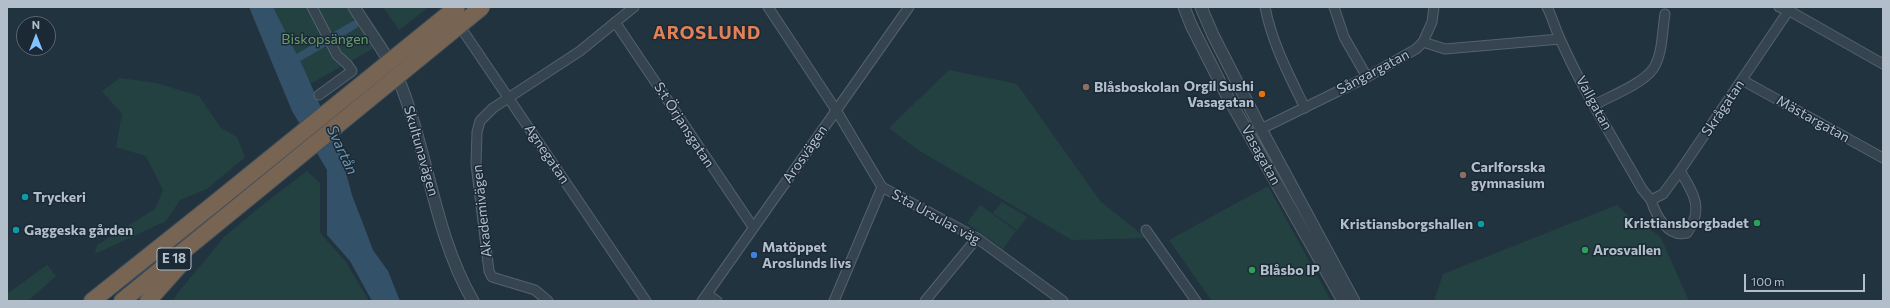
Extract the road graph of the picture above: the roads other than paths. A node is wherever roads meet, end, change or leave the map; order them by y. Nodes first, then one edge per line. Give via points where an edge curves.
1 (312, 7) edge
2 (354, 7) edge
3 (446, 7) edge
4 (457, 7) edge
5 (482, 7) edge
6 (634, 7) edge
7 (768, 7) edge
8 (909, 7) edge
9 (1184, 7) edge
10 (1201, 7) edge
11 (1265, 7) edge
12 (1334, 7) edge
13 (1434, 7) edge
14 (1546, 7) edge
15 (1779, 7) edge
16 (1790, 9) edge
17 (1665, 14) dead end
18 (616, 22) junction
19 (1560, 39) junction
20 (1423, 42) junction
21 (1883, 64) edge
22 (1367, 77) junction
23 (1742, 80) junction
24 (319, 95) dead end
25 (509, 98) junction
26 (1594, 105) junction
27 (1305, 108) junction
28 (836, 110) junction
29 (1261, 129) junction
30 (1250, 134) junction
31 (1883, 158) edge
32 (1680, 171) junction
33 (882, 187) junction
34 (1650, 198) junction
35 (225, 217) junction
36 (753, 227) junction
37 (1146, 230) dead end
38 (977, 238) junction
39 (96, 297) edge
40 (704, 298) edge
41 (82, 301) edge
42 (122, 301) edge
43 (148, 301) edge
44 (473, 301) edge
45 (548, 301) edge
46 (646, 301) edge
47 (717, 301) edge
48 (834, 301) edge
49 (926, 301) edge
50 (1063, 301) edge
51 (1196, 301) edge
52 (1343, 301) edge
53 (1354, 301) edge

1 - 24 street via 337,56 352,71
2 - 44 street, Skultunavägen via 402,87 445,236
3 - 25 street, Agnegatan
4 - 39 highway, E 18, bridge
5 - 35 highway, E 18, bridge
6 - 18 street, Akademivägen
7 - 28 street, S:ta Ursulas väg
8 - 28 street, Arosvägen
9 - 30 street, Vasagatan via 1225,92
10 - 29 street, Vasagatan
11 - 27 street via 1277,49
12 - 22 street via 1344,37
13 - 20 street via 1432,22
14 - 19 street, Vallgatan via 1555,22
15 - 16 street
16 - 21 street
16 - 23 street, Skrågatan
17 - 26 street via 1658,56 1653,69
18 - 25 street, Akademivägen via 580,51
18 - 36 street, S:t Örjansgatan
19 - 20 street, Sångargatan via 1445,49
19 - 26 street, Vallgatan
20 - 22 street, Sångargatan via 1402,58
22 - 27 street, Sångargatan
23 - 31 street, Mästargatan
23 - 32 street, Skrågatan
25 - 45 street, Akademivägen via 487,112 480,121 477,132 477,177 489,271 492,277 535,290
25 - 46 street, Agnegatan
26 - 34 street, Vallgatan via 1642,189
27 - 29 street, Sångargatan
28 - 33 street, S:ta Ursulas väg
28 - 36 street, Arosvägen
29 - 30 street
29 - 53 street, Vasagatan
30 - 52 street, Vasagatan
32 - 34 street, Skrågatan via 1663,194
32 - 34 street, Vallgatan via 1688,183 1698,209 1692,227 1687,233 1675,234 1670,231 1654,211
33 - 38 street, S:ta Ursulas väg
33 - 48 street
35 - 42 highway, E 18
35 - 43 highway, E 18 via 224,223 183,262
36 - 40 street, Arosvägen
37 - 51 street
38 - 49 street
38 - 50 street, S:ta Ursulas väg
39 - 41 highway, E 18 via 95,292
40 - 47 street

